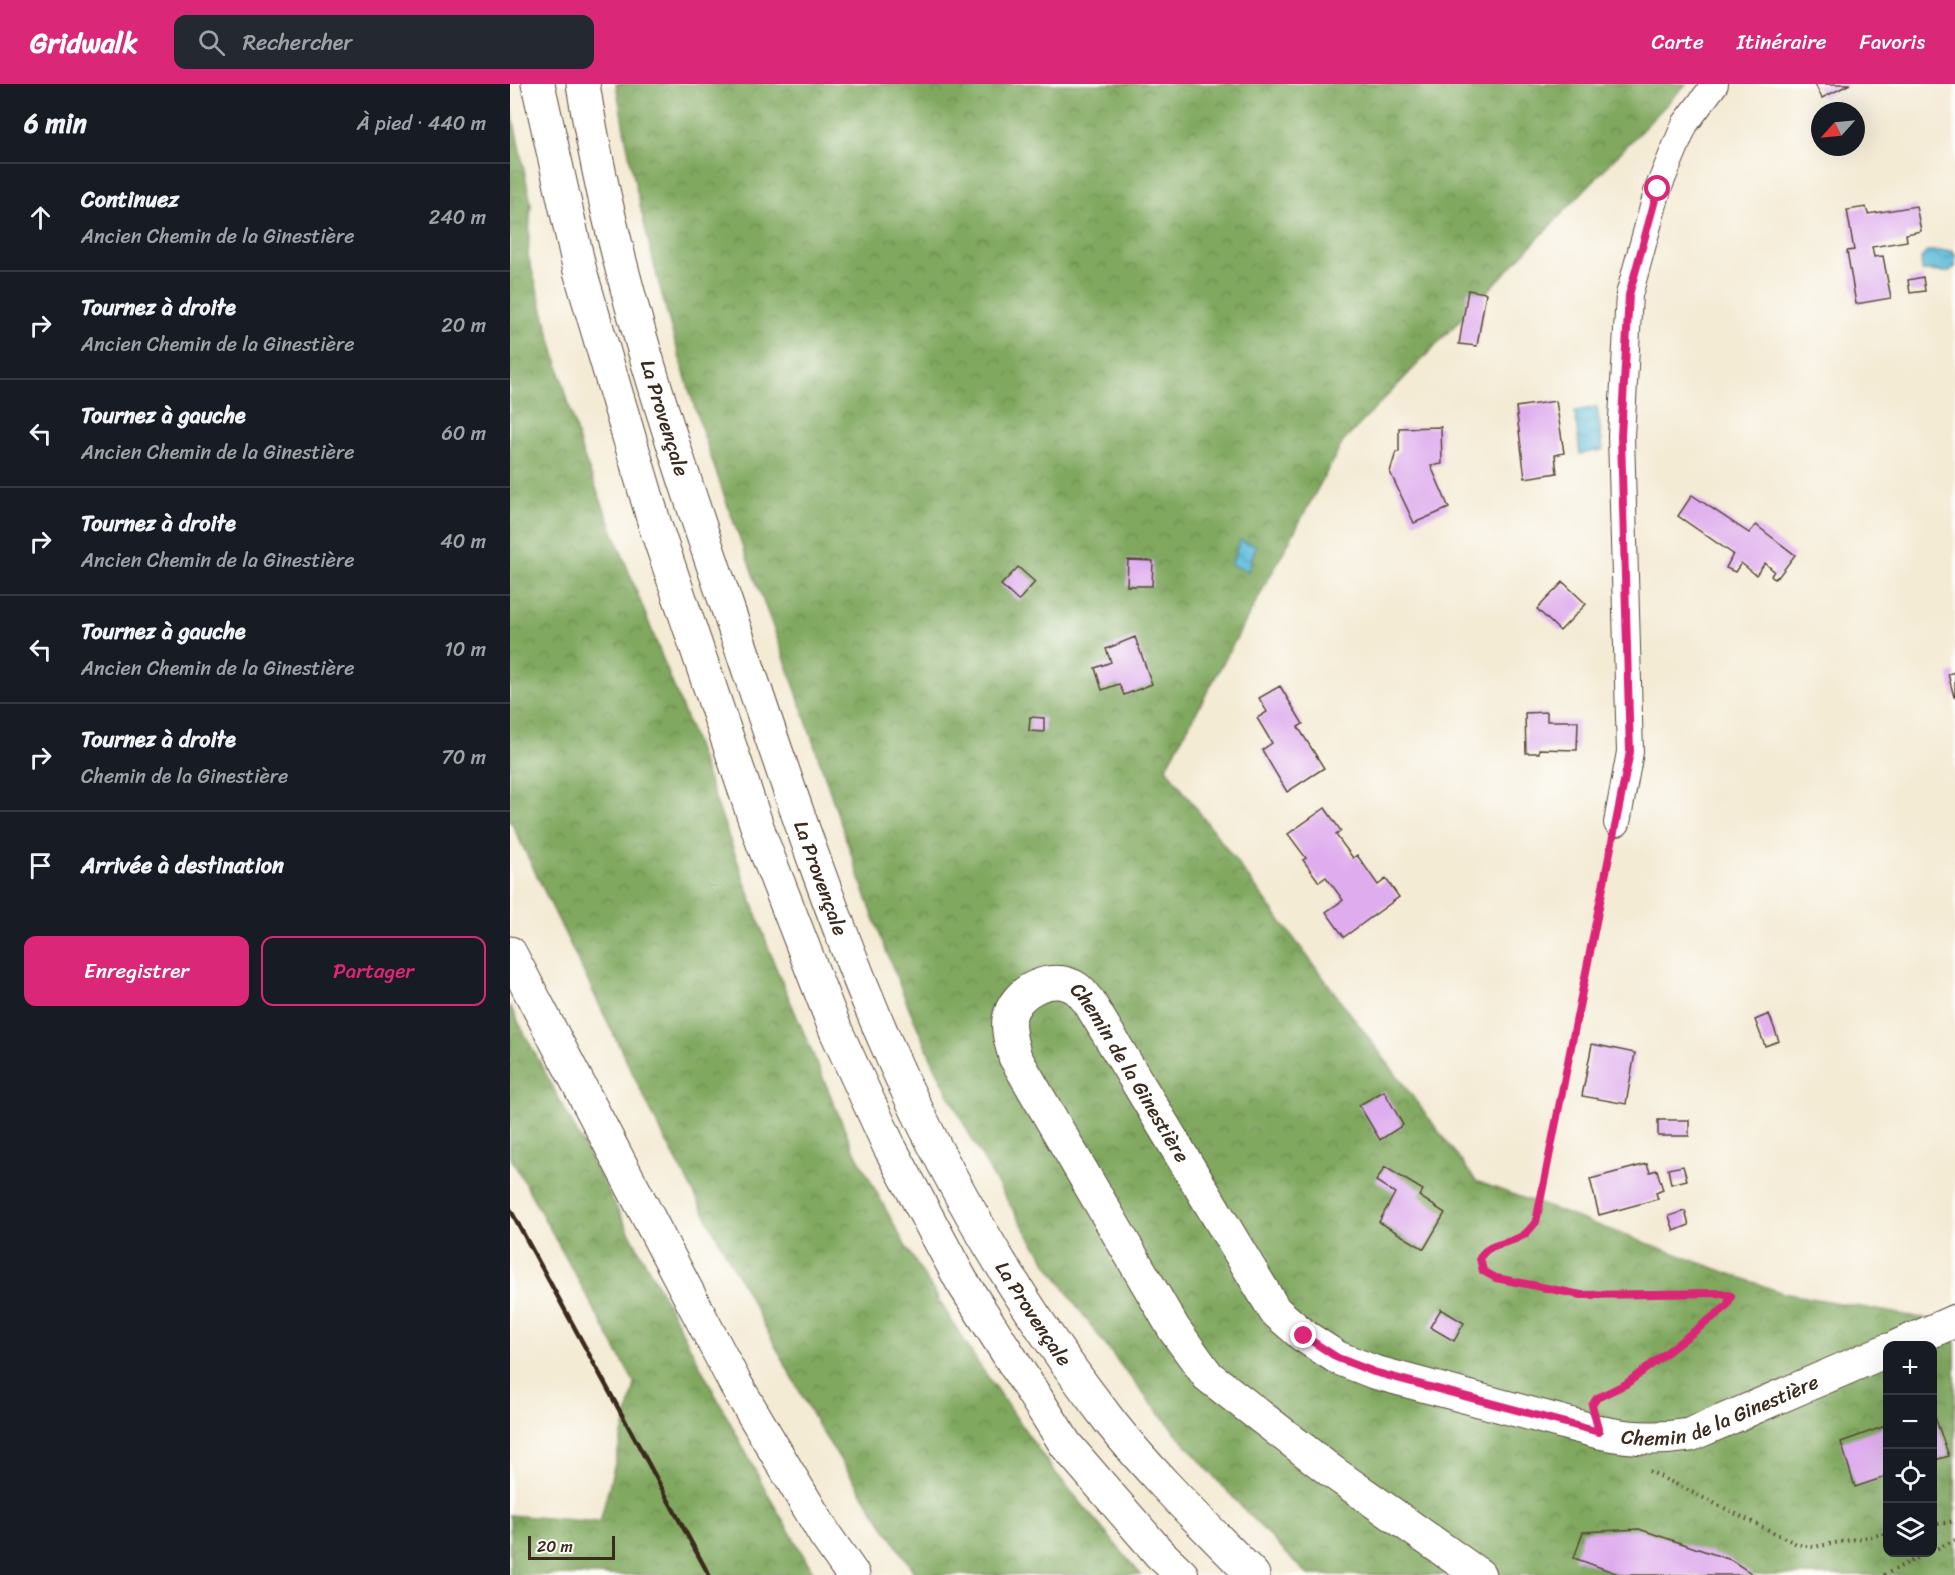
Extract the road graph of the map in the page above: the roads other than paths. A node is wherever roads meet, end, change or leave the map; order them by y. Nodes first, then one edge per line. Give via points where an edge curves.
1 (538, 84) edge
2 (583, 84) edge
3 (1715, 84) edge
4 (1617, 823) road end
5 (510, 953) edge
6 (1955, 1321) edge
7 (1909, 1341) edge
8 (1883, 1352) edge
9 (853, 1575) edge
10 (1182, 1575) edge
11 (1253, 1575) edge
12 (1479, 1575) edge

1 - 10 main road, La Provençale via 580,271 655,525 762,841 836,1032 889,1146 961,1280 1053,1426 1073,1454
2 - 11 main road, La Provençale via 626,281 670,438 814,860 894,1060 966,1204 1044,1330 1113,1425
3 - 4 street via 1685,124 1658,189 1629,295 1621,436 1630,752
5 - 9 main road via 735,1383
6 - 7 main road
8 - 12 main road, Chemin de la Ginestière via 1690,1435 1659,1440 1599,1432 1374,1372 1338,1358 1275,1311 1077,988 1060,981 1047,982 1016,1001 1009,1019 1015,1056 1174,1329 1208,1376 1331,1471

